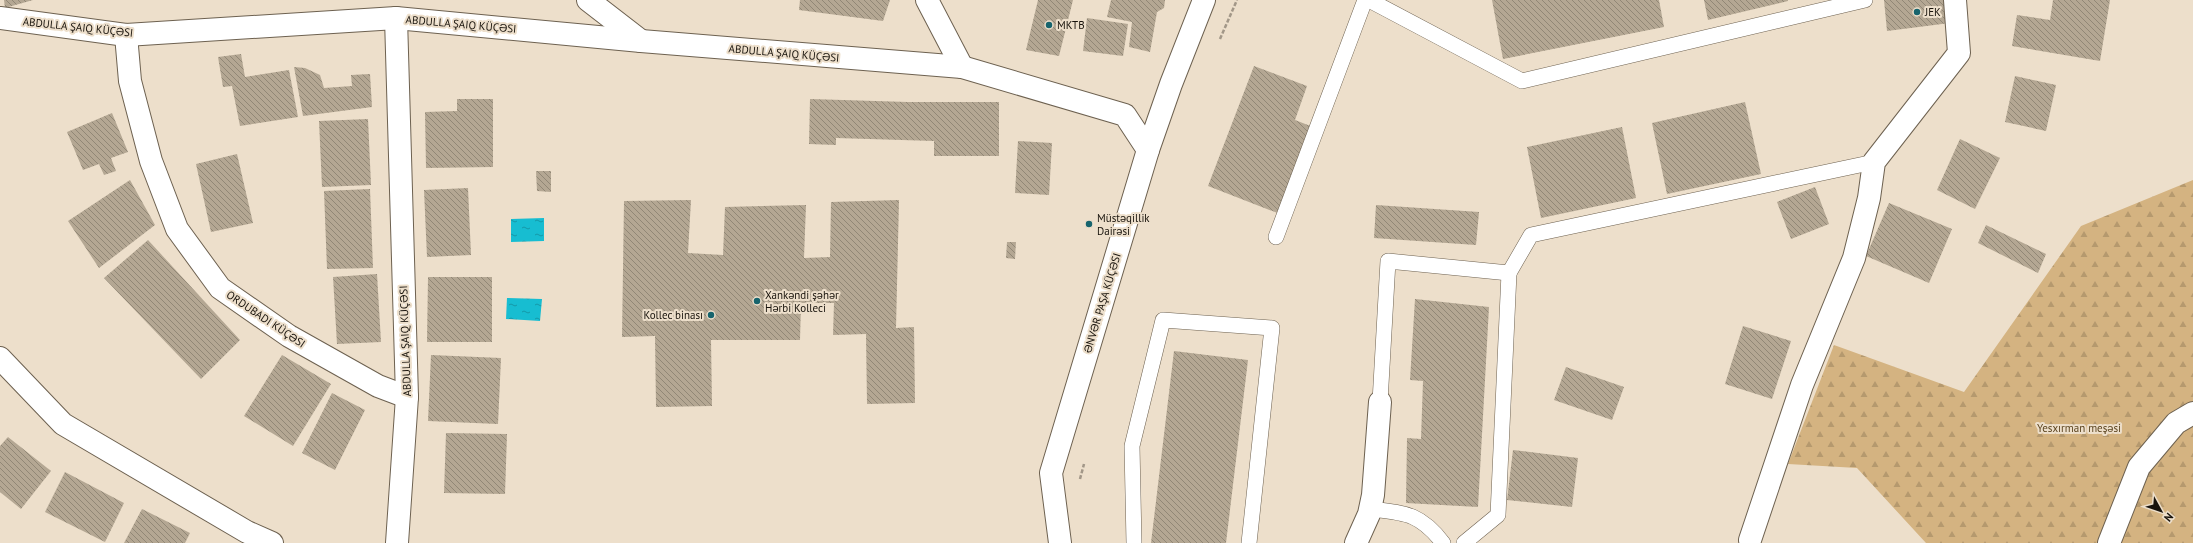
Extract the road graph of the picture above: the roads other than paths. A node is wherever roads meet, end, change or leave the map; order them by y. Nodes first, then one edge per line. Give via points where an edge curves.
1 (588, 0) edge
2 (927, 0) edge
3 (1204, 0) edge
4 (1365, 0) edge
5 (1369, 0) edge
6 (1865, 0) edge
7 (1955, 0) edge
8 (0, 18) edge
9 (396, 18) junction
10 (126, 35) junction
11 (641, 41) junction
12 (962, 68) junction
13 (1148, 150) junction
14 (1874, 162) junction
15 (1276, 236) dead end
16 (1509, 273) junction
17 (0, 358) edge
18 (408, 397) junction
19 (1380, 402) joint
20 (2193, 413) edge
21 (1370, 509) junction
22 (1750, 540) dead end
23 (272, 543) edge
24 (397, 543) edge
25 (1060, 543) edge
26 (1134, 543) edge
27 (1249, 543) edge
28 (1356, 543) edge
29 (1443, 543) edge
30 (1464, 543) edge
31 (2109, 543) edge

1 - 11 street
2 - 12 street
3 - 13 street, ƏNVƏR PAŞA KÜÇƏSI
4 - 15 lane
5 - 6 lane via 1522,81
7 - 14 street via 1959,53
8 - 10 street, ABDULLA ŞAIQ KÜÇƏSI
9 - 10 street, ABDULLA ŞAIQ KÜÇƏSI
9 - 11 street, ABDULLA ŞAIQ KÜÇƏSI
9 - 18 street, ABDULLA ŞAIQ KÜÇƏSI
10 - 18 street, ORDUBADI KÜÇƏSI via 130,81 151,161 177,229 220,288 289,336 378,386
11 - 12 street, ABDULLA ŞAIQ KÜÇƏSI
12 - 13 street, ABDULLA ŞAIQ KÜÇƏSI via 1125,116
13 - 25 street, ƏNVƏR PAŞA KÜÇƏSI via 1051,473
14 - 16 lane via 1531,235
14 - 22 street via 1869,198 1854,258 1802,385
16 - 19 lane via 1388,261
16 - 30 lane via 1498,515
17 - 23 street via 63,424 247,532
18 - 24 street, ABDULLA ŞAIQ KÜÇƏSI
19 - 21 street via 1374,495
20 - 31 street via 2176,424 2139,467
21 - 28 street
21 - 29 lane via 1407,514 1420,520 1435,532
26 - 27 lane via 1132,446 1163,320 1272,328

